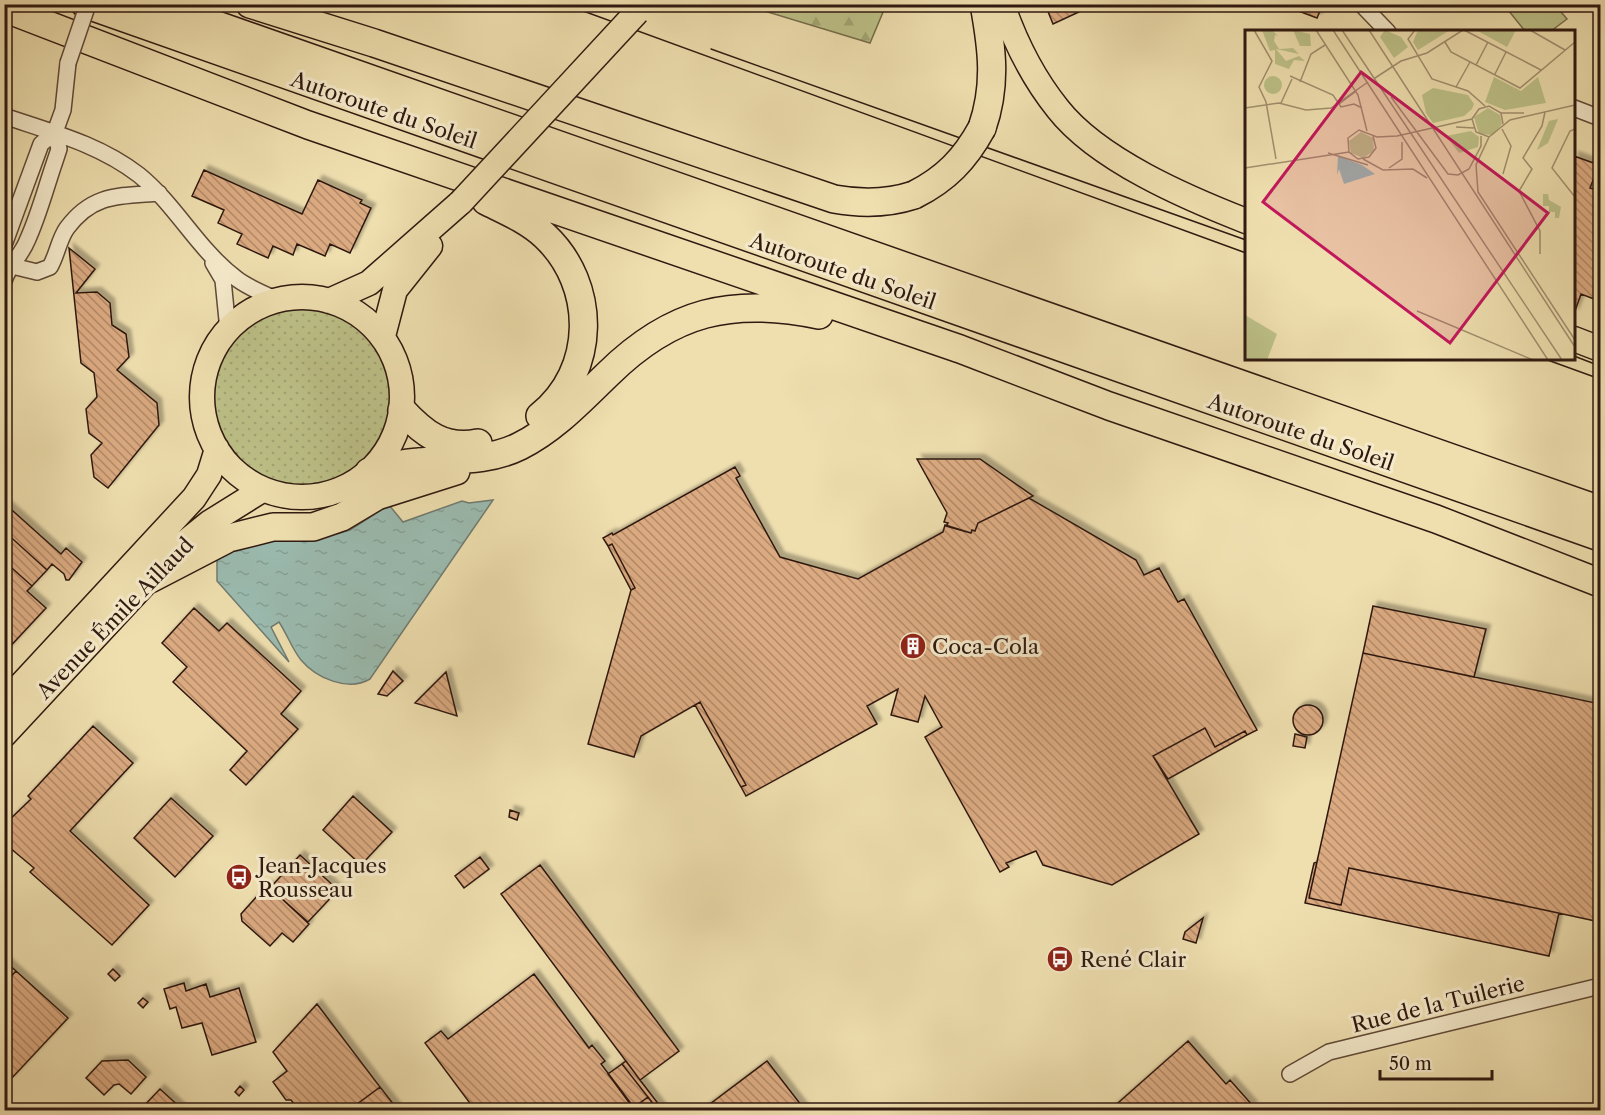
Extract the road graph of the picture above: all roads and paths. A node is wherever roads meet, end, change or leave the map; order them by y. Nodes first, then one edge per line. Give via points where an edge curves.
1 (87, 4) edge
2 (157, 4) edge
3 (250, 4) edge
4 (984, 4) edge
5 (1002, 4) edge
6 (1361, 4) edge
7 (4, 8) edge
8 (640, 8) edge
9 (1386, 30) edge
10 (1575, 108) edge
11 (4, 116) edge
12 (1600, 118) edge
13 (308, 125) junction
14 (55, 132) junction
15 (159, 193) junction
16 (461, 202) junction
17 (1245, 220) edge
18 (4, 244) edge
19 (4, 249) edge
20 (206, 250) junction
21 (6, 270) edge
22 (278, 300) junction
23 (329, 301) junction
24 (228, 330) junction
25 (383, 336) junction
26 (1575, 339) edge
27 (1600, 349) edge
28 (1109, 405) junction
29 (402, 411) junction
30 (217, 449) junction
31 (505, 452) junction
32 (369, 472) junction
33 (262, 490) junction
34 (1600, 510) edge
35 (1600, 537) edge
36 (150, 579) junction
37 (1600, 583) edge
38 (4, 703) edge
39 (4, 735) edge
40 (1600, 986) edge
41 (1290, 1074) dead end

1 - 14 street, bridge via 68,63 63,110
1 - 35 highway, Autoroute du Soleil
2 - 34 highway, Autoroute du Soleil
3 - 4 highway, bridge via 834,199 873,203 894,202 933,186 957,167 982,128 989,108 993,65
5 - 17 main road via 1033,74 1059,111 1087,136 1134,171
6 - 9 street
7 - 13 highway
8 - 16 main road, bridge
10 - 12 street
11 - 14 street
13 - 28 highway
13 - 29 highway via 487,201 526,222 561,254 577,286 584,323 578,363 564,391 542,414 516,431 471,444 457,444 427,435
14 - 15 street via 111,157
14 - 18 street via 41,144
14 - 21 street via 59,149 27,241
15 - 20 street
15 - 21 street via 106,196 67,229 51,267 37,272
16 - 23 main road via 369,283
16 - 25 main road via 395,290
19 - 21 street
20 - 22 street via 237,279
20 - 24 street via 223,280
22 - 23 main road via 301,297
22 - 24 main road
23 - 25 main road via 352,311
24 - 30 main road via 215,350 203,386 204,416
25 - 29 main road via 395,357 402,385
26 - 27 main road
28 - 31 highway via 867,326 778,308 730,308 683,320 649,338 564,416
28 - 37 highway via 1436,519
29 - 32 main road via 388,448
30 - 33 main road via 235,471
30 - 38 main road, Avenue Émile Aillaud via 209,475 194,498
31 - 32 highway via 399,464
31 - 36 highway via 377,496 342,518 313,527 273,527 229,538
32 - 33 main road via 326,495 304,497
33 - 36 main road, Avenue Émile Aillaud via 209,523 178,548
36 - 39 main road, Avenue Émile Aillaud
40 - 41 street, Rue de la Tuilerie via 1329,1052

